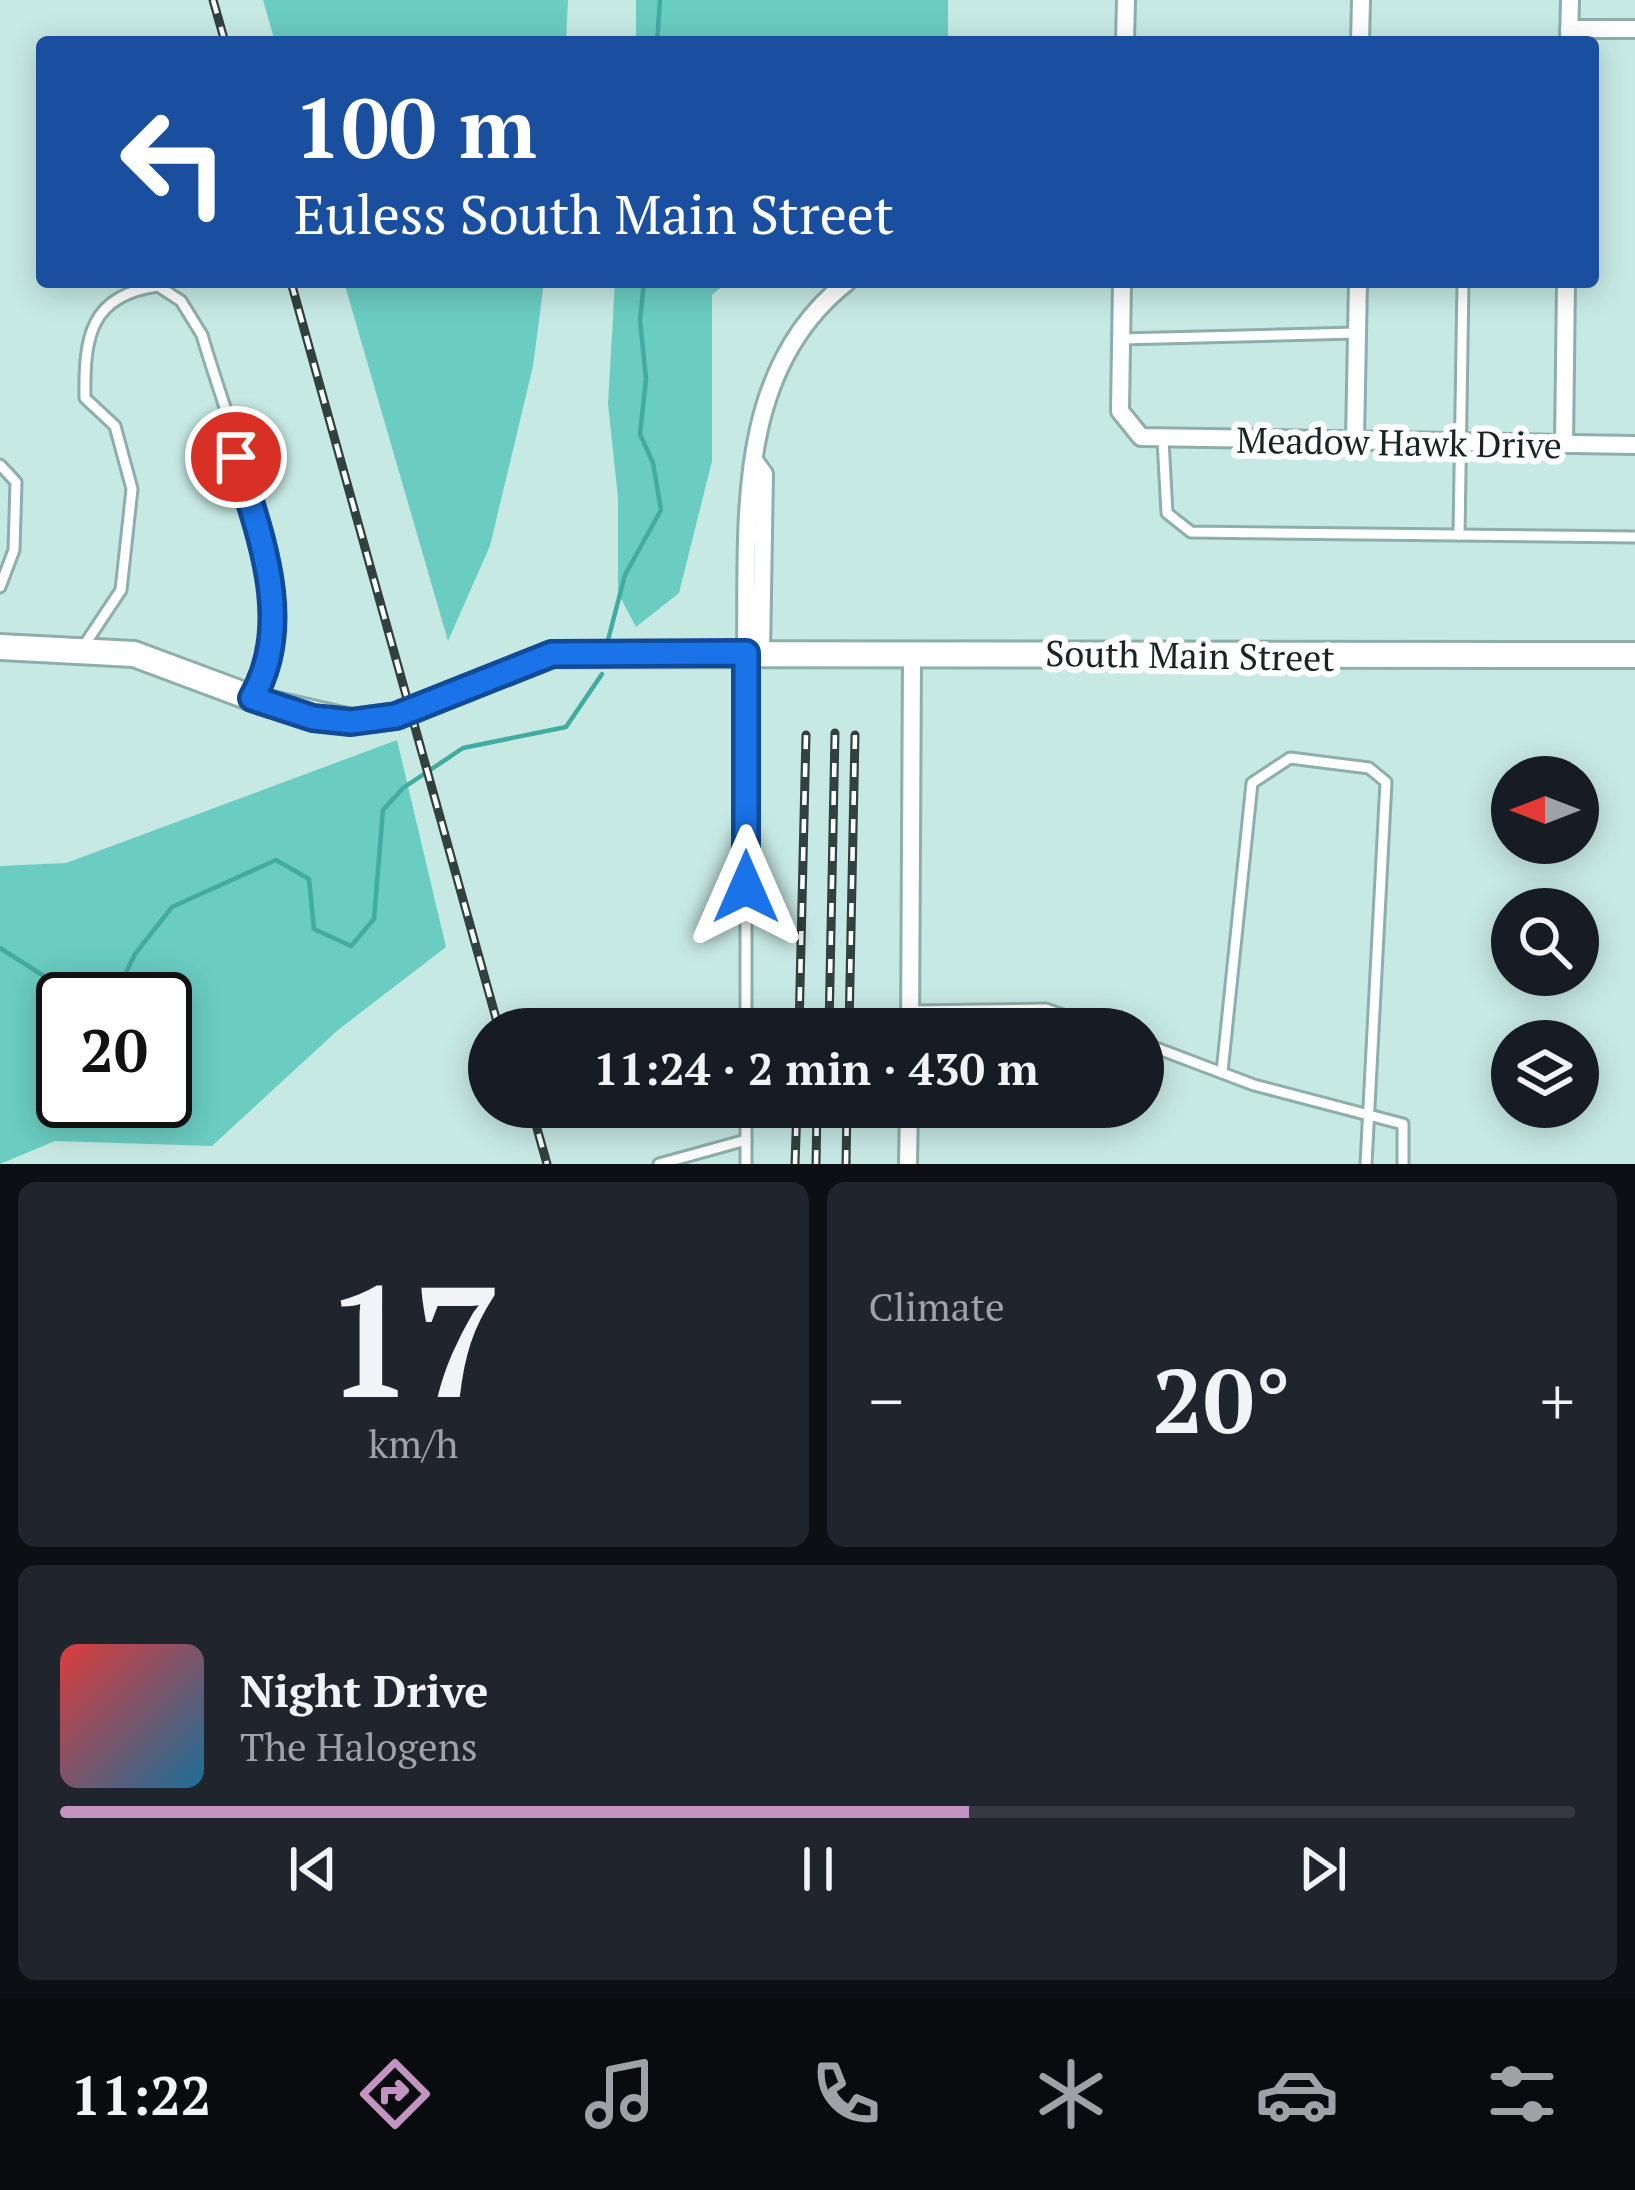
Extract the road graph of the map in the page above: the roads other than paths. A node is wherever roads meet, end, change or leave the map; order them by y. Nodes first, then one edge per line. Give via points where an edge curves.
1 (1126, 0) edge
2 (1361, 0) edge
3 (1570, 0) edge
4 (1635, 29) edge
5 (1569, 35) edge
6 (1125, 36) edge
7 (1360, 36) edge
8 (142, 288) edge
9 (161, 288) edge
10 (840, 288) edge
11 (1122, 288) edge
12 (1358, 288) edge
13 (1463, 288) edge
14 (1566, 288) edge
15 (1358, 333) junction
16 (1121, 339) junction
17 (1163, 440) junction
18 (1355, 440) junction
19 (1460, 441) junction
20 (1564, 443) junction
21 (1635, 445) edge
22 (0, 465) edge
23 (1459, 535) junction
24 (1635, 537) edge
25 (0, 587) edge
26 (0, 647) edge
27 (81, 650) junction
28 (753, 653) junction
29 (1635, 655) edge
30 (912, 656) junction
31 (252, 698) junction
32 (746, 1008) edge
33 (910, 1008) edge
34 (1164, 1051) edge
35 (1222, 1072) junction
36 (1370, 1114) junction
37 (746, 1128) edge
38 (909, 1128) edge
39 (746, 1140) junction
40 (659, 1164) edge
41 (746, 1164) edge
42 (908, 1164) edge
43 (1366, 1164) edge
44 (1402, 1164) edge

1 - 6 street
2 - 7 street
3 - 5 street
4 - 5 street
8 - 27 lane via 103,307 84,353 85,398 115,426 131,477 121,590
9 - 31 lane via 181,301 202,335 272,578 270,650
10 - 28 street via 814,310 773,372 756,463 764,474
11 - 16 street
12 - 15 street
13 - 19 lane
14 - 20 street
15 - 16 lane
15 - 18 street
16 - 17 street via 1124,422 1141,437
17 - 18 street, Meadow Hawk Drive
17 - 23 lane via 1167,513 1191,532
18 - 19 street, Meadow Hawk Drive
19 - 20 street, Meadow Hawk Drive
19 - 23 lane
20 - 21 street, Meadow Hawk Drive
22 - 25 lane via 16,482 14,550
23 - 24 lane
26 - 27 street, South Main Street
27 - 31 street, South Main Street via 134,654
28 - 30 street, South Main Street
28 - 31 street, South Main Street via 552,654 396,716 351,722
28 - 32 lane
29 - 30 street, South Main Street
30 - 33 street
34 - 35 lane
35 - 36 lane
35 - 36 lane via 1252,783 1290,758 1369,768 1386,782
36 - 43 lane
36 - 44 lane via 1403,1124
37 - 39 lane
38 - 42 street
39 - 40 lane
39 - 41 lane

